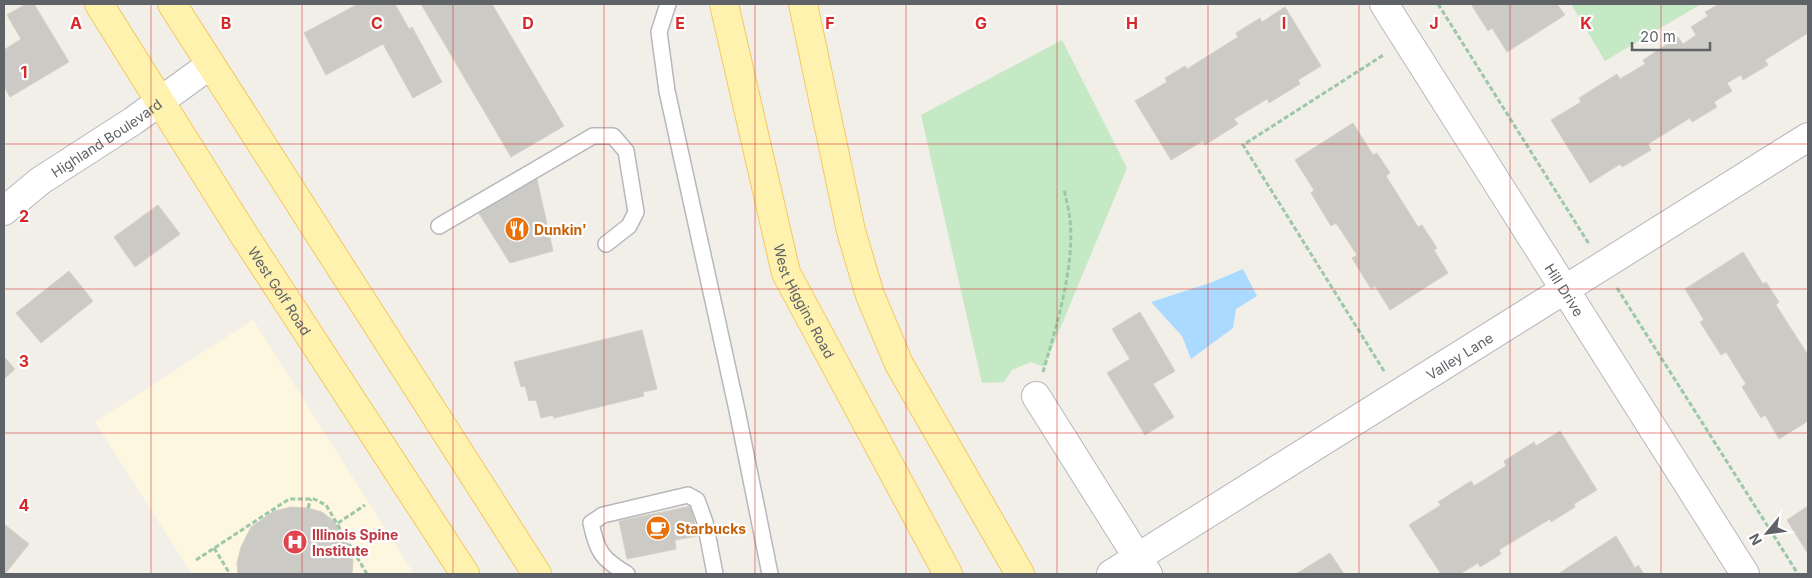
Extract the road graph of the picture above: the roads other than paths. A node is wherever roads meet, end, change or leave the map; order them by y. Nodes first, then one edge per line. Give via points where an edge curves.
1 (99, 4) edge
2 (172, 4) edge
3 (668, 4) edge
4 (724, 4) edge
5 (803, 4) edge
6 (1384, 4) edge
7 (210, 64) junction
8 (160, 100) junction
9 (1808, 137) edge
10 (4, 212) edge
11 (438, 226) dead end
12 (606, 244) dead end
13 (1565, 291) junction
14 (1036, 396) road end
15 (1142, 566) edge
16 (465, 574) edge
17 (537, 574) edge
18 (628, 574) edge
19 (715, 574) edge
20 (770, 574) edge
21 (948, 574) edge
22 (1020, 574) edge
23 (1111, 574) edge
24 (1745, 574) edge

1 - 8 main road, West Golf Road
2 - 7 main road
3 - 20 lane via 659,32 666,91
4 - 21 main road, West Higgins Road via 786,272
5 - 22 main road via 851,231 870,296 899,364
6 - 13 street, Hill Drive
7 - 8 street, Highland Boulevard
7 - 17 main road
8 - 10 street, Highland Boulevard via 40,181
8 - 16 main road, West Golf Road
9 - 13 street, Valley Lane
11 - 12 lane via 593,136 613,136 626,151 636,212 629,226
13 - 15 street, Valley Lane via 1398,395
13 - 24 street, Hill Drive
14 - 15 street
15 - 23 street, Valley Lane
18 - 19 lane via 608,562 596,546 591,523 603,515 688,495 697,500 705,522

